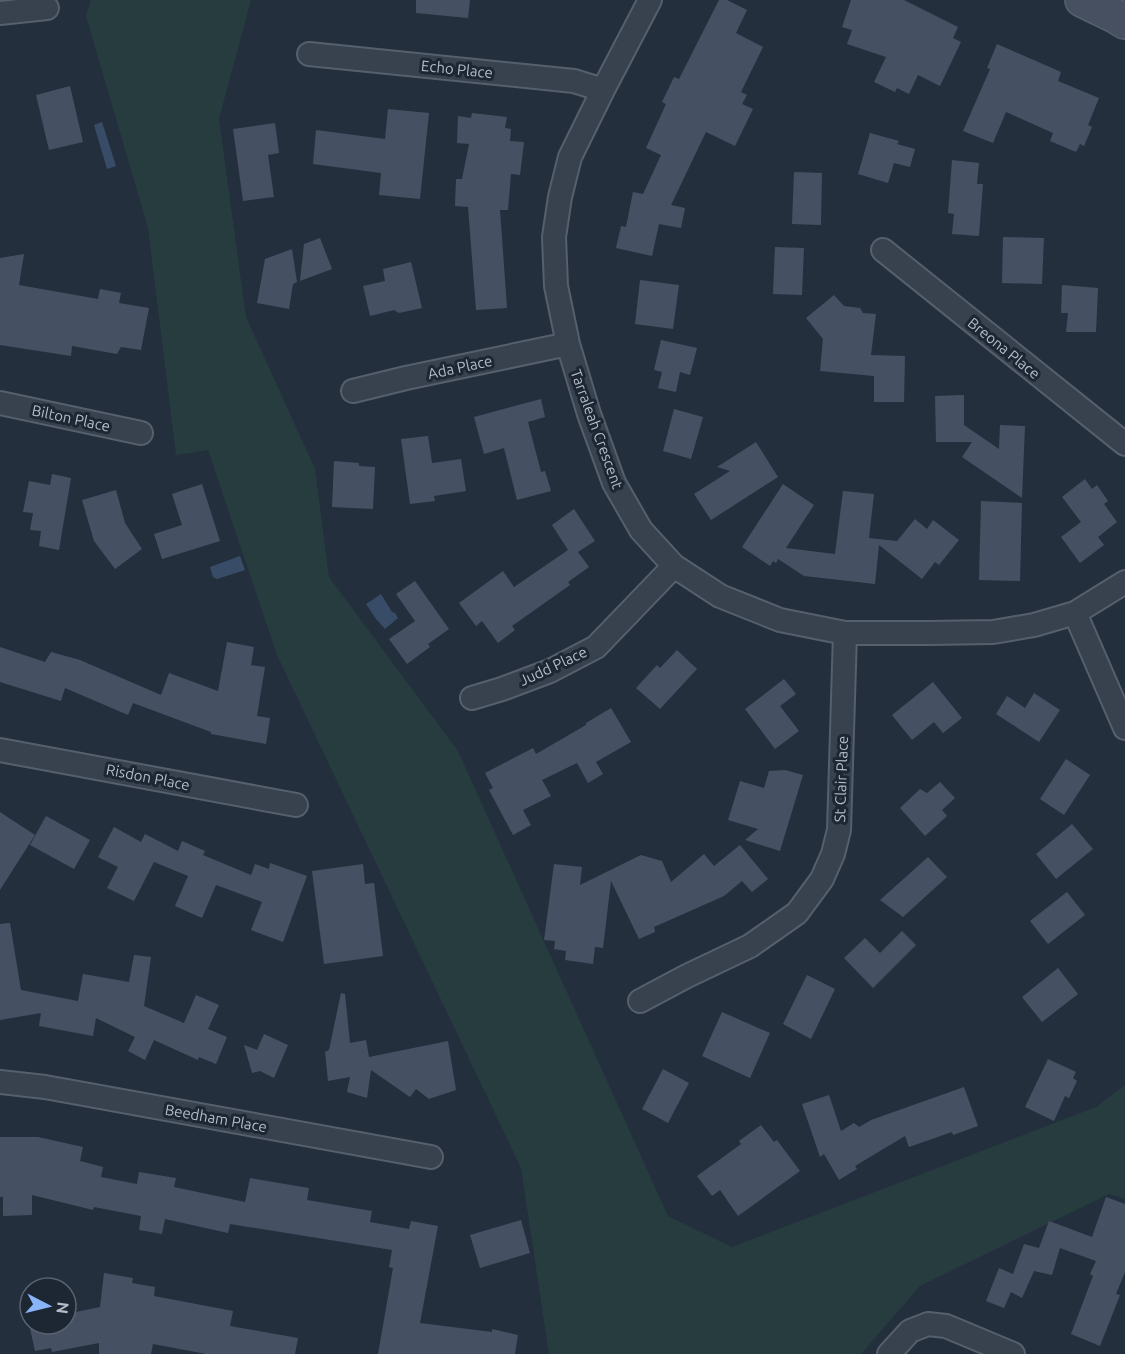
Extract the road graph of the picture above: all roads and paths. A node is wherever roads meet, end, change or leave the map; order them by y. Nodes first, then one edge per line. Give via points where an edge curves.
1 (650, 0) edge
2 (1082, 0) edge
3 (47, 8) dead end
4 (0, 13) edge
5 (1125, 22) edge
6 (309, 54) dead end
7 (603, 90) junction
8 (883, 250) dead end
9 (568, 344) junction
10 (354, 391) dead end
11 (0, 403) edge
12 (141, 433) dead end
13 (1125, 444) edge
14 (674, 566) junction
15 (1125, 582) edge
16 (1075, 613) junction
17 (845, 633) junction
18 (472, 698) dead end
19 (1125, 728) edge
20 (0, 750) edge
21 (296, 805) dead end
22 (640, 1001) dead end
23 (0, 1082) edge
24 (431, 1157) dead end
25 (889, 1354) edge
26 (1013, 1354) edge

1 - 7 street, Tarraleah Crescent
2 - 5 main road
3 - 4 street
6 - 7 street, Echo Place via 574,81
7 - 9 street, Tarraleah Crescent via 570,157 554,237 556,286
8 - 13 street, Breona Place
9 - 10 street, Ada Place
9 - 14 street, Tarraleah Crescent via 614,483 641,530
11 - 12 street, Bilton Place
14 - 17 street, Tarraleah Crescent via 720,596 780,620
14 - 18 street, Judd Place via 596,646 550,671
15 - 16 street, Tarraleah Crescent
16 - 17 street, Tarraleah Crescent via 993,632
16 - 19 street
17 - 22 street, St Clair Place via 839,830 822,879 797,912 750,946
20 - 21 street, Risdon Place
23 - 24 street, Beedham Place
25 - 26 street via 910,1331 928,1324 946,1326

